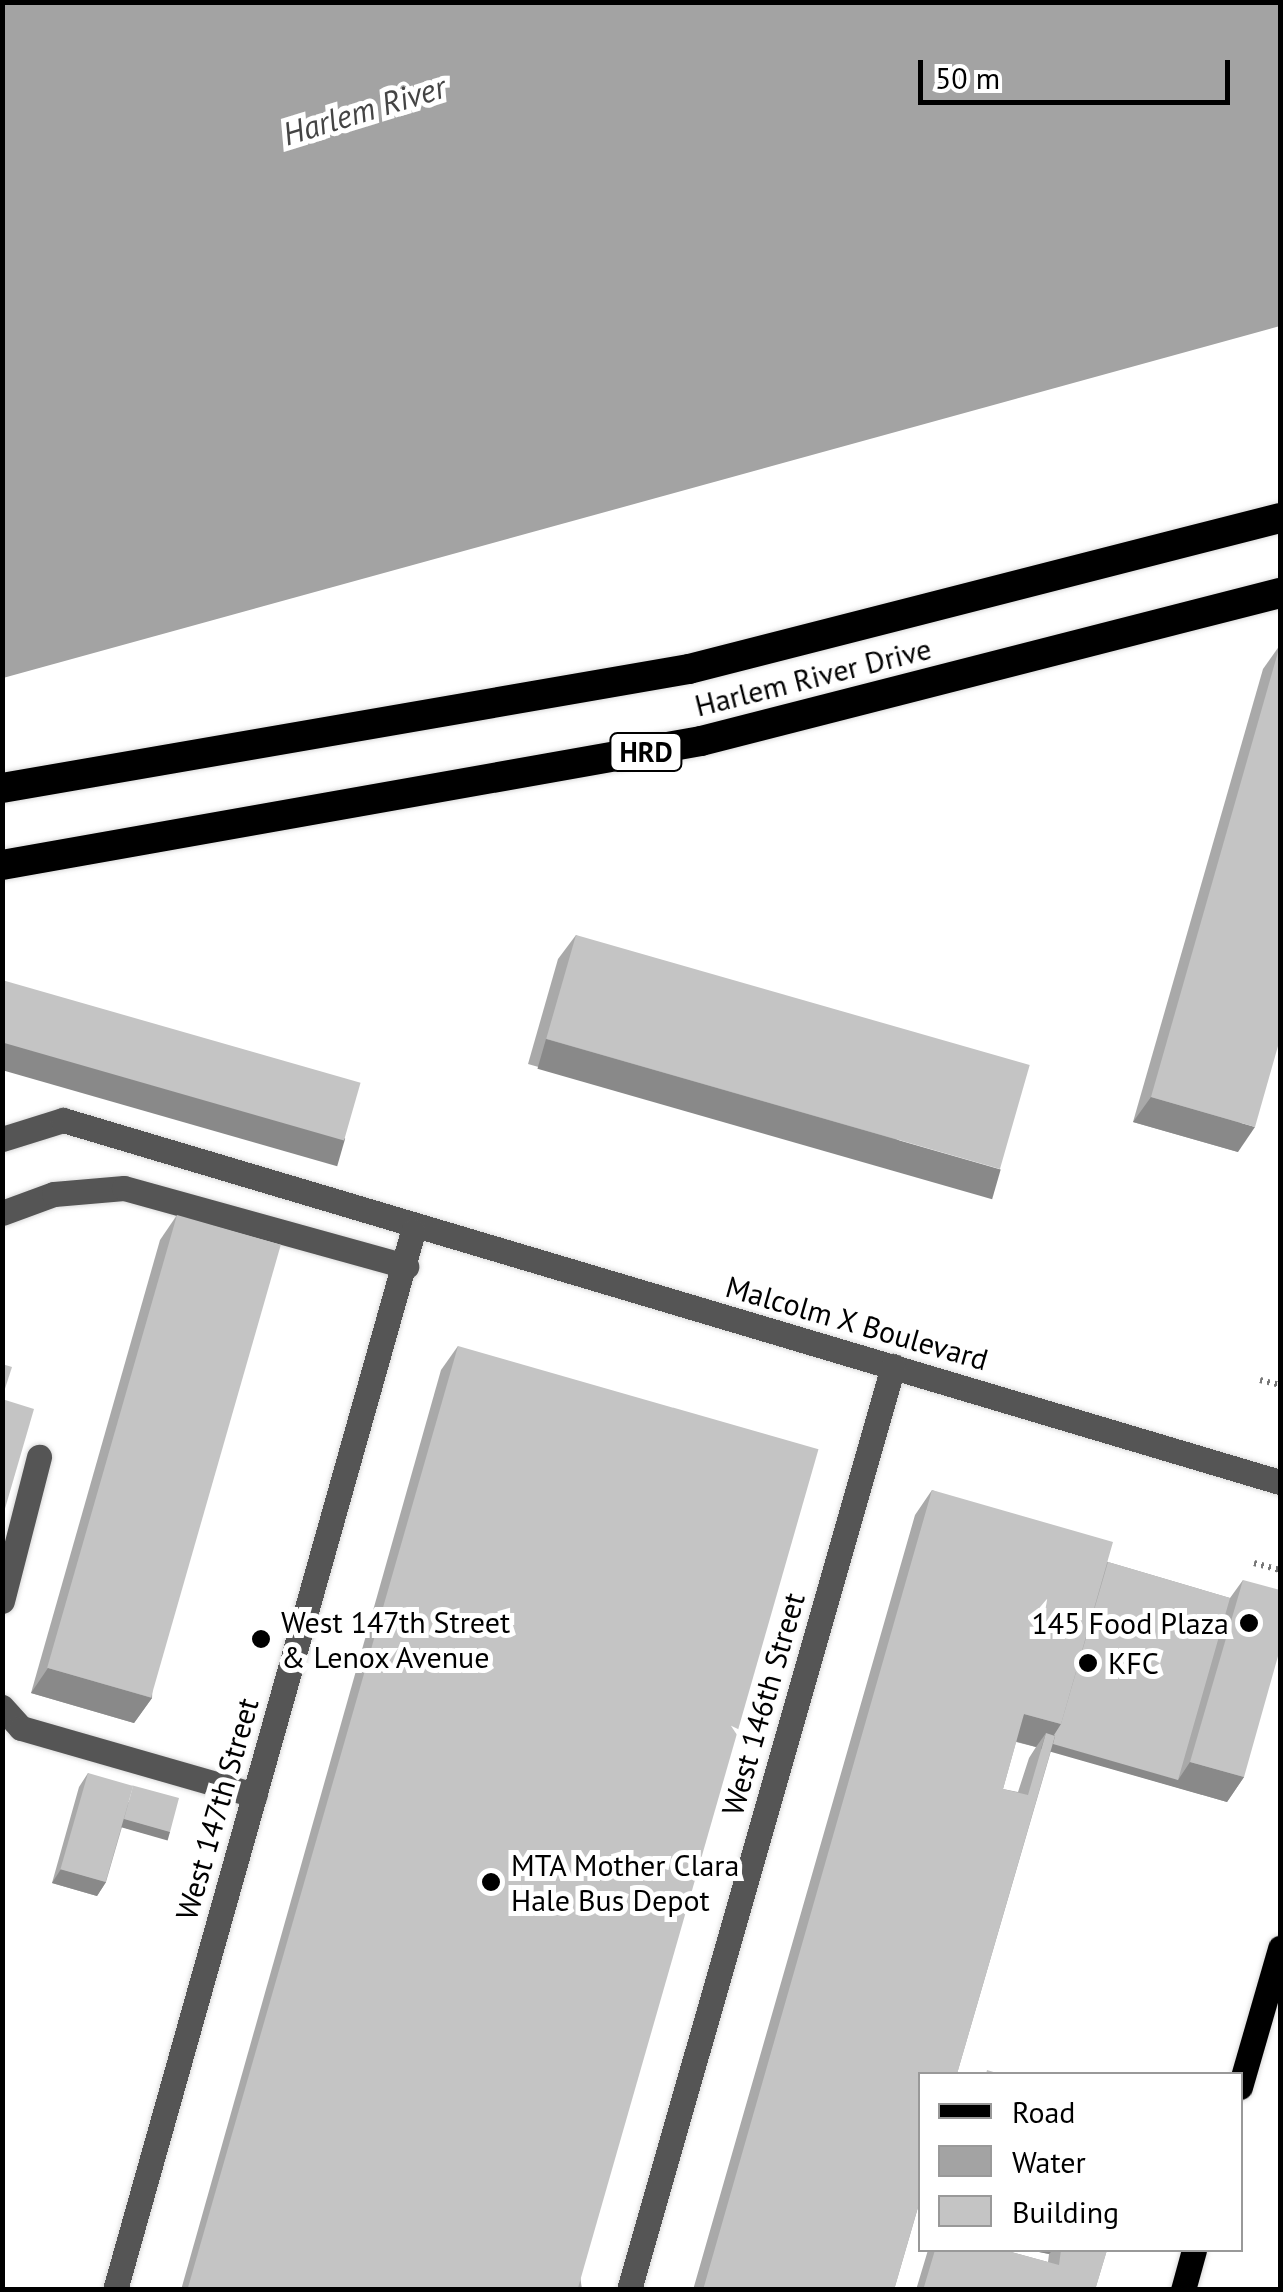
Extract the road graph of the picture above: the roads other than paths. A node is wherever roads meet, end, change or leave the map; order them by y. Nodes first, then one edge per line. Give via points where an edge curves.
1 (1280, 518) edge
2 (1280, 593) edge
3 (2, 788) edge
4 (2, 865) edge
5 (2, 1139) edge
6 (2, 1213) edge
7 (414, 1232) junction
8 (406, 1266) junction
9 (893, 1366) junction
10 (39, 1457) dead end
11 (1280, 1482) edge
12 (2, 1601) edge
13 (2, 1707) edge
14 (255, 1796) junction
15 (1280, 1948) edge
16 (1243, 2077) edge
17 (1193, 2252) edge
18 (115, 2290) edge
19 (629, 2290) edge
20 (1183, 2290) edge

1 - 3 highway, Harlem River Drive / HRD via 689,669
2 - 4 highway, Harlem River Drive / HRD via 701,741
5 - 7 street, Malcolm X Boulevard via 63,1120 376,1208
6 - 8 street via 54,1194 124,1188
7 - 8 street, West 147th Street
7 - 9 street, Malcolm X Boulevard
8 - 14 street, West 147th Street
9 - 11 street, Malcolm X Boulevard
9 - 19 street, West 146th Street
10 - 12 street
13 - 14 street via 21,1728
14 - 18 street, West 147th Street
15 - 16 main road
17 - 20 main road

